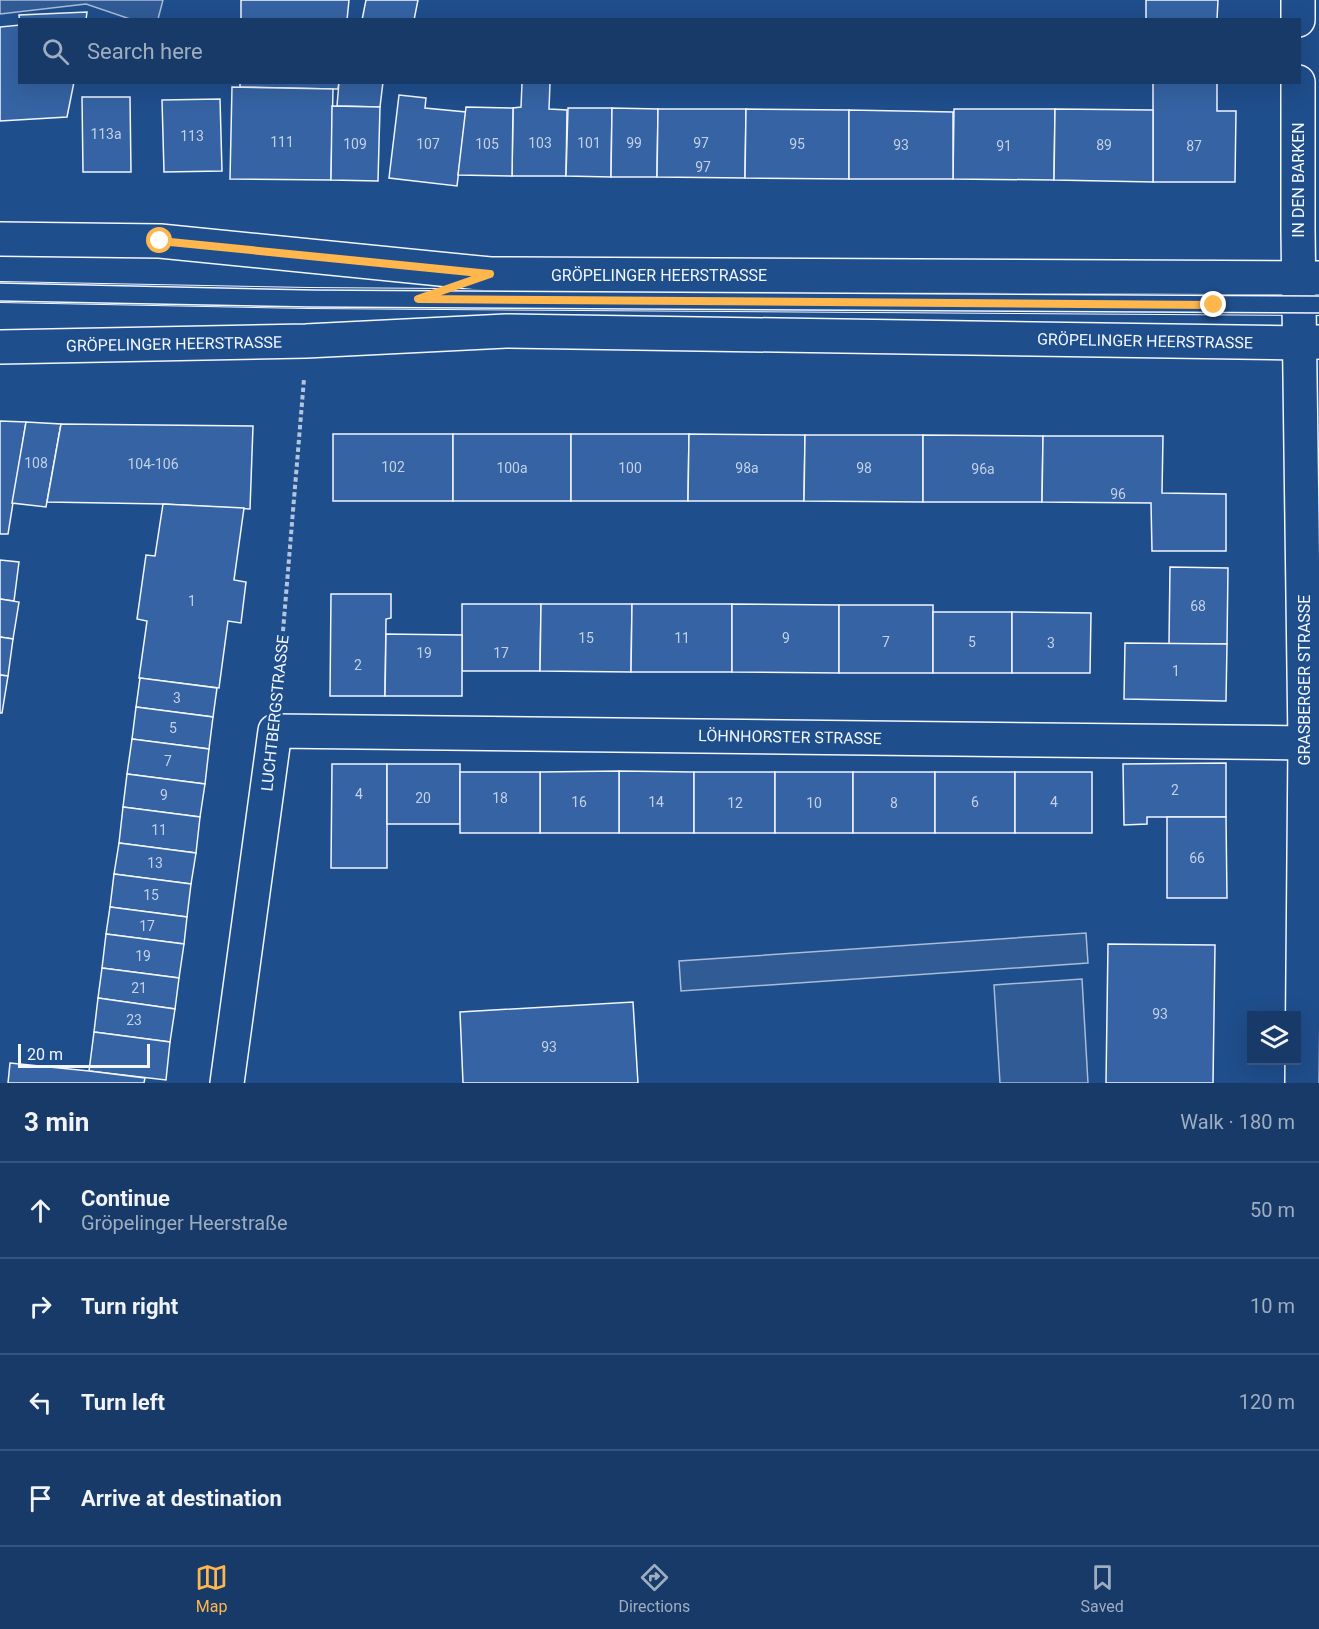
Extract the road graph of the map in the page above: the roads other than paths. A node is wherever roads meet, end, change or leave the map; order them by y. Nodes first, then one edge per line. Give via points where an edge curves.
1 (1298, 0) edge
2 (1298, 18) edge
3 (1298, 84) edge
4 (0, 238) edge
5 (490, 274) junction
6 (1309, 291) edge
7 (0, 292) edge
8 (418, 299) junction
9 (1310, 342) edge
10 (0, 346) edge
11 (275, 731) joint
12 (1305, 743) junction
13 (226, 1083) edge
14 (1302, 1083) edge

1 - 2 main road
3 - 6 main road, IN DEN BARKEN
4 - 5 main road, GRÖPELINGER HEERSTRASSE via 160,241
5 - 6 main road, GRÖPELINGER HEERSTRASSE
5 - 8 lane
6 - 8 lane
6 - 9 main road, GRASBERGER STRASSE
7 - 8 lane
9 - 10 main road, GRÖPELINGER HEERSTRASSE via 506,331 306,341
9 - 12 main road, GRASBERGER STRASSE
11 - 12 main road, LÖHNHORSTER STRASSE
11 - 13 main road, LUCHTBERGSTRASSE
12 - 14 main road, GRASBERGER STRASSE

